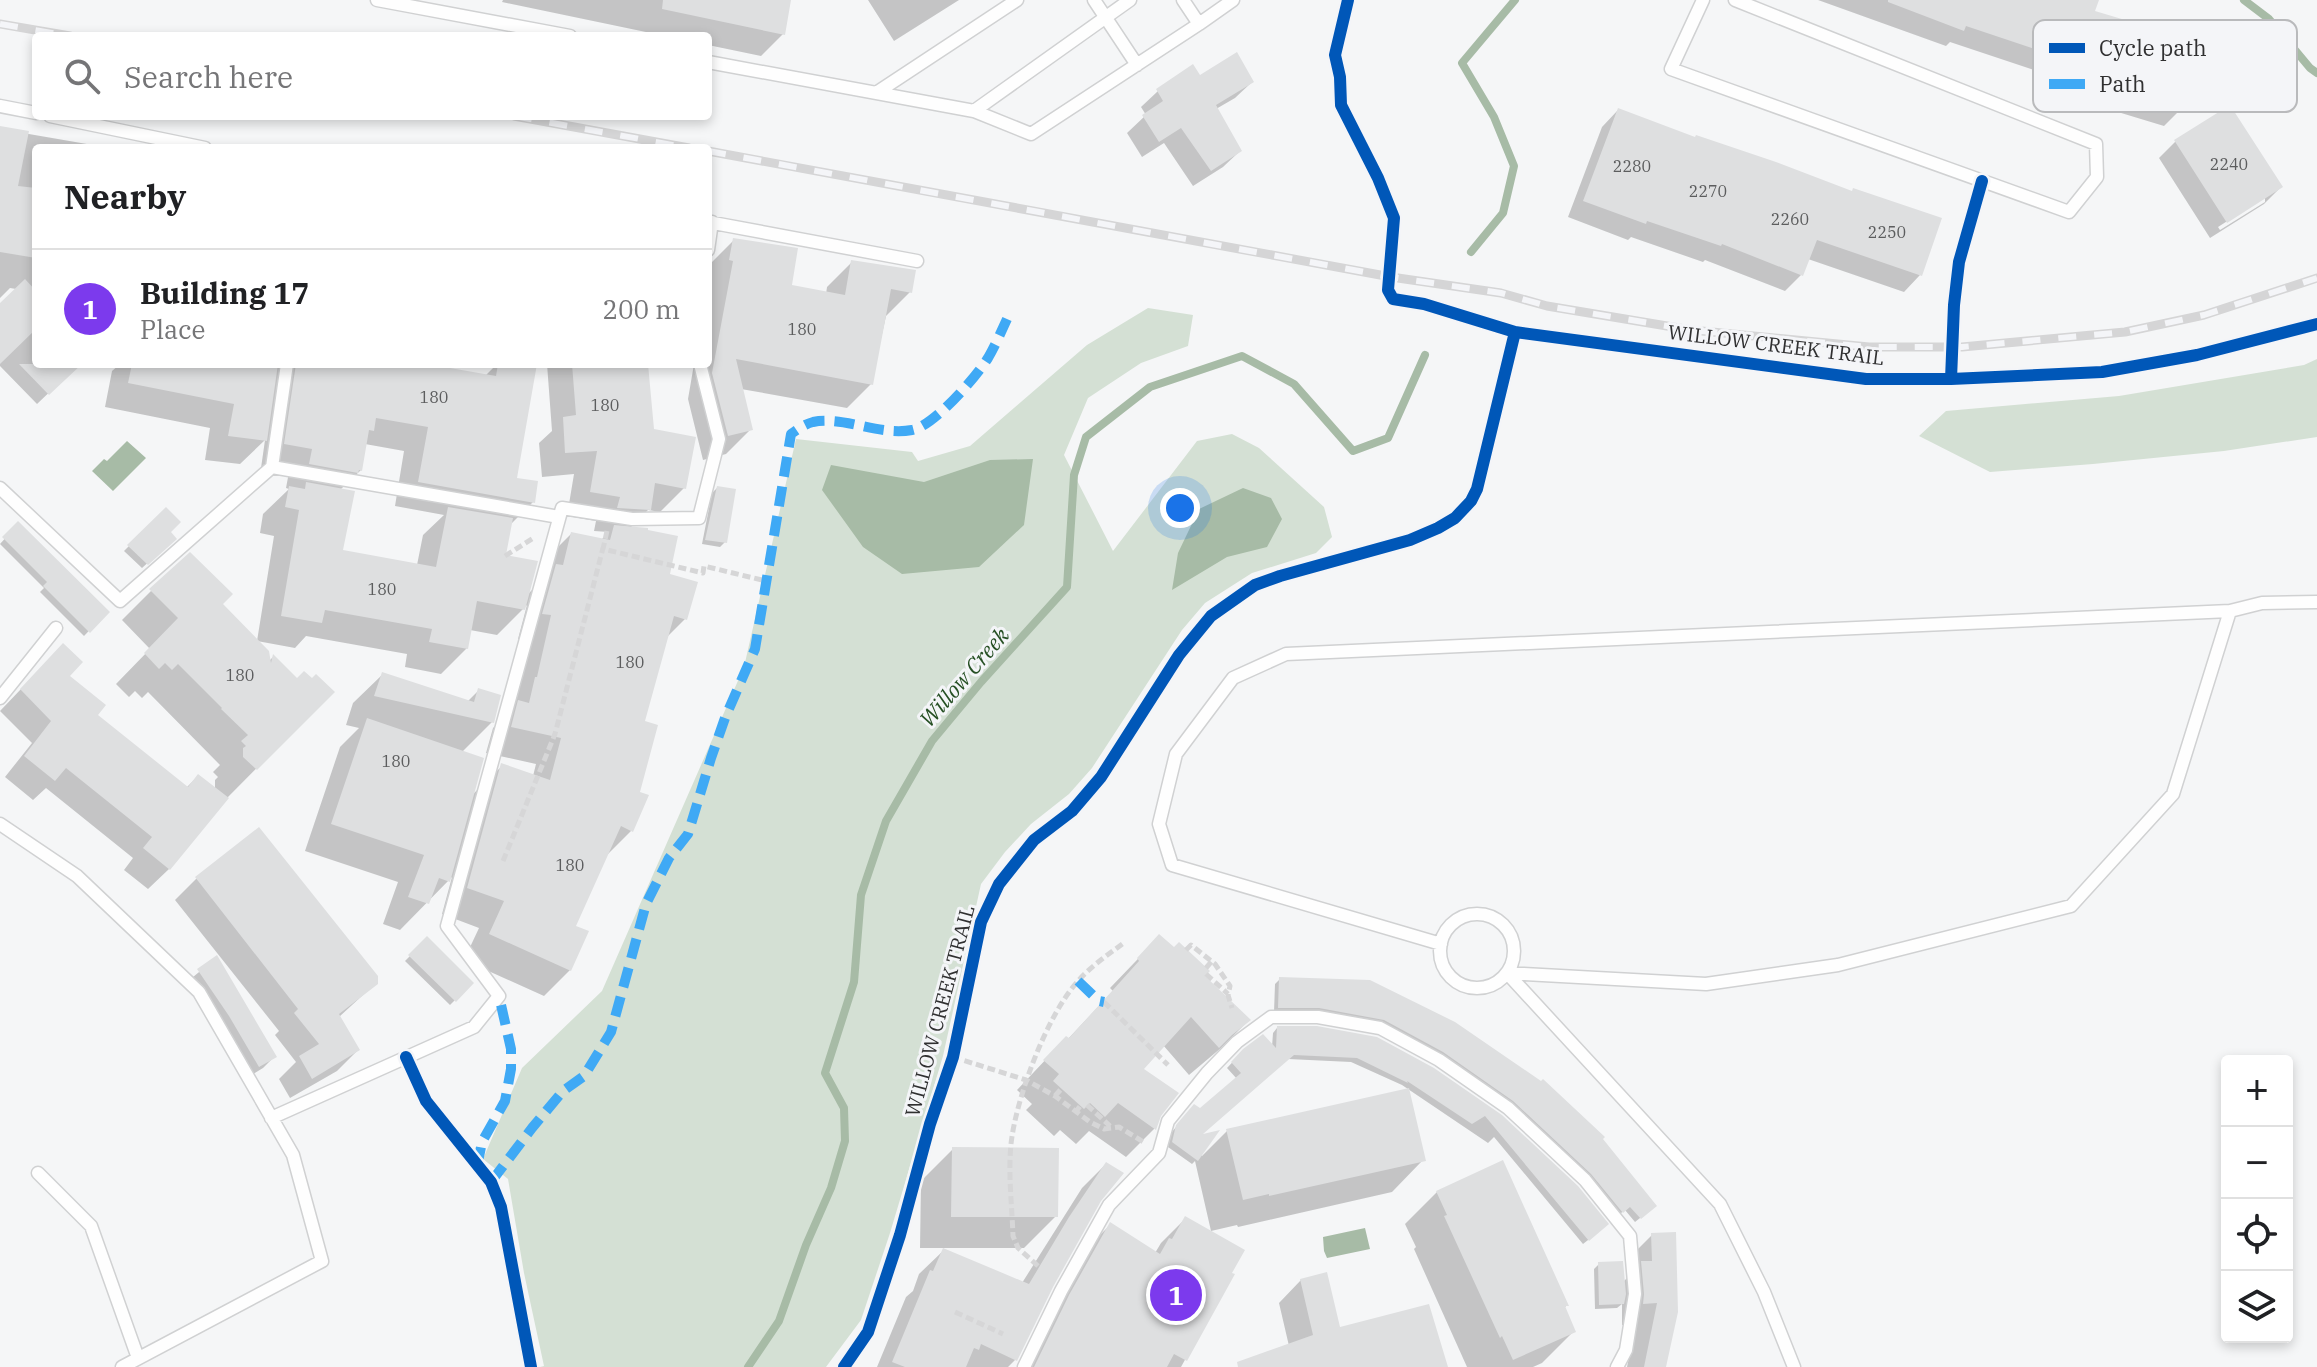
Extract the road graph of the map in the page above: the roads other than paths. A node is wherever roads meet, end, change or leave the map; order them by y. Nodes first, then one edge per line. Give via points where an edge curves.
1 (377, 0) edge
2 (1017, 0) edge
3 (1094, 0) edge
4 (1130, 0) edge
5 (1183, 0) edge
6 (1233, 0) edge
7 (1703, 0) edge
8 (1735, 0) edge
9 (1105, 17) junction
10 (1199, 24) junction
11 (549, 32) edge
12 (712, 63) edge
13 (1137, 65) junction
14 (876, 93) junction
15 (0, 106) edge
16 (974, 111) junction
17 (32, 112) edge
18 (69, 120) edge
19 (186, 144) edge
20 (712, 222) edge
21 (917, 261) dead end
22 (286, 368) edge
23 (701, 368) edge
24 (272, 467) junction
25 (0, 488) edge
26 (559, 517) junction
27 (2317, 602) edge
28 (2230, 611) junction
29 (56, 628) dead end
30 (0, 698) edge
31 (0, 824) edge
32 (1441, 944) junction
33 (1507, 973) junction
34 (271, 1118) junction
35 (38, 1173) dead end
36 (138, 1358) junction
37 (122, 1367) edge
38 (1024, 1367) edge
39 (1617, 1367) edge
40 (1794, 1367) edge

1 - 11 lane
2 - 14 lane
3 - 9 lane
4 - 9 lane
5 - 10 lane
6 - 10 lane
7 - 8 lane via 1671,69 2069,212 2097,177 2096,144
9 - 13 lane
9 - 16 lane
10 - 13 lane
12 - 14 lane
13 - 16 lane via 1031,134
14 - 16 lane
15 - 17 lane
18 - 19 lane
20 - 21 lane
22 - 24 lane
23 - 26 lane via 719,439 699,518 632,519 562,508
24 - 25 lane via 120,601
24 - 26 lane
26 - 34 lane via 447,926 499,996 474,1027
27 - 28 lane via 2262,603
28 - 32 lane via 1286,654 1233,678 1176,754 1159,824 1172,865
28 - 33 lane via 2173,794 2071,906 1838,965 1706,984
29 - 30 lane
31 - 34 lane via 77,876 199,992
32 - 33 lane via 1445,969 1463,985 1487,987
32 - 33 lane via 1459,918 1493,916 1514,941
33 - 40 lane via 1720,1204
34 - 36 lane via 293,1155 322,1261
35 - 36 lane via 91,1226
36 - 37 lane
38 - 39 lane via 1109,1205 1159,1153 1168,1121 1207,1073 1271,1017 1318,1017 1380,1028 1439,1060 1508,1108 1585,1180 1630,1236 1635,1294 1626,1350

